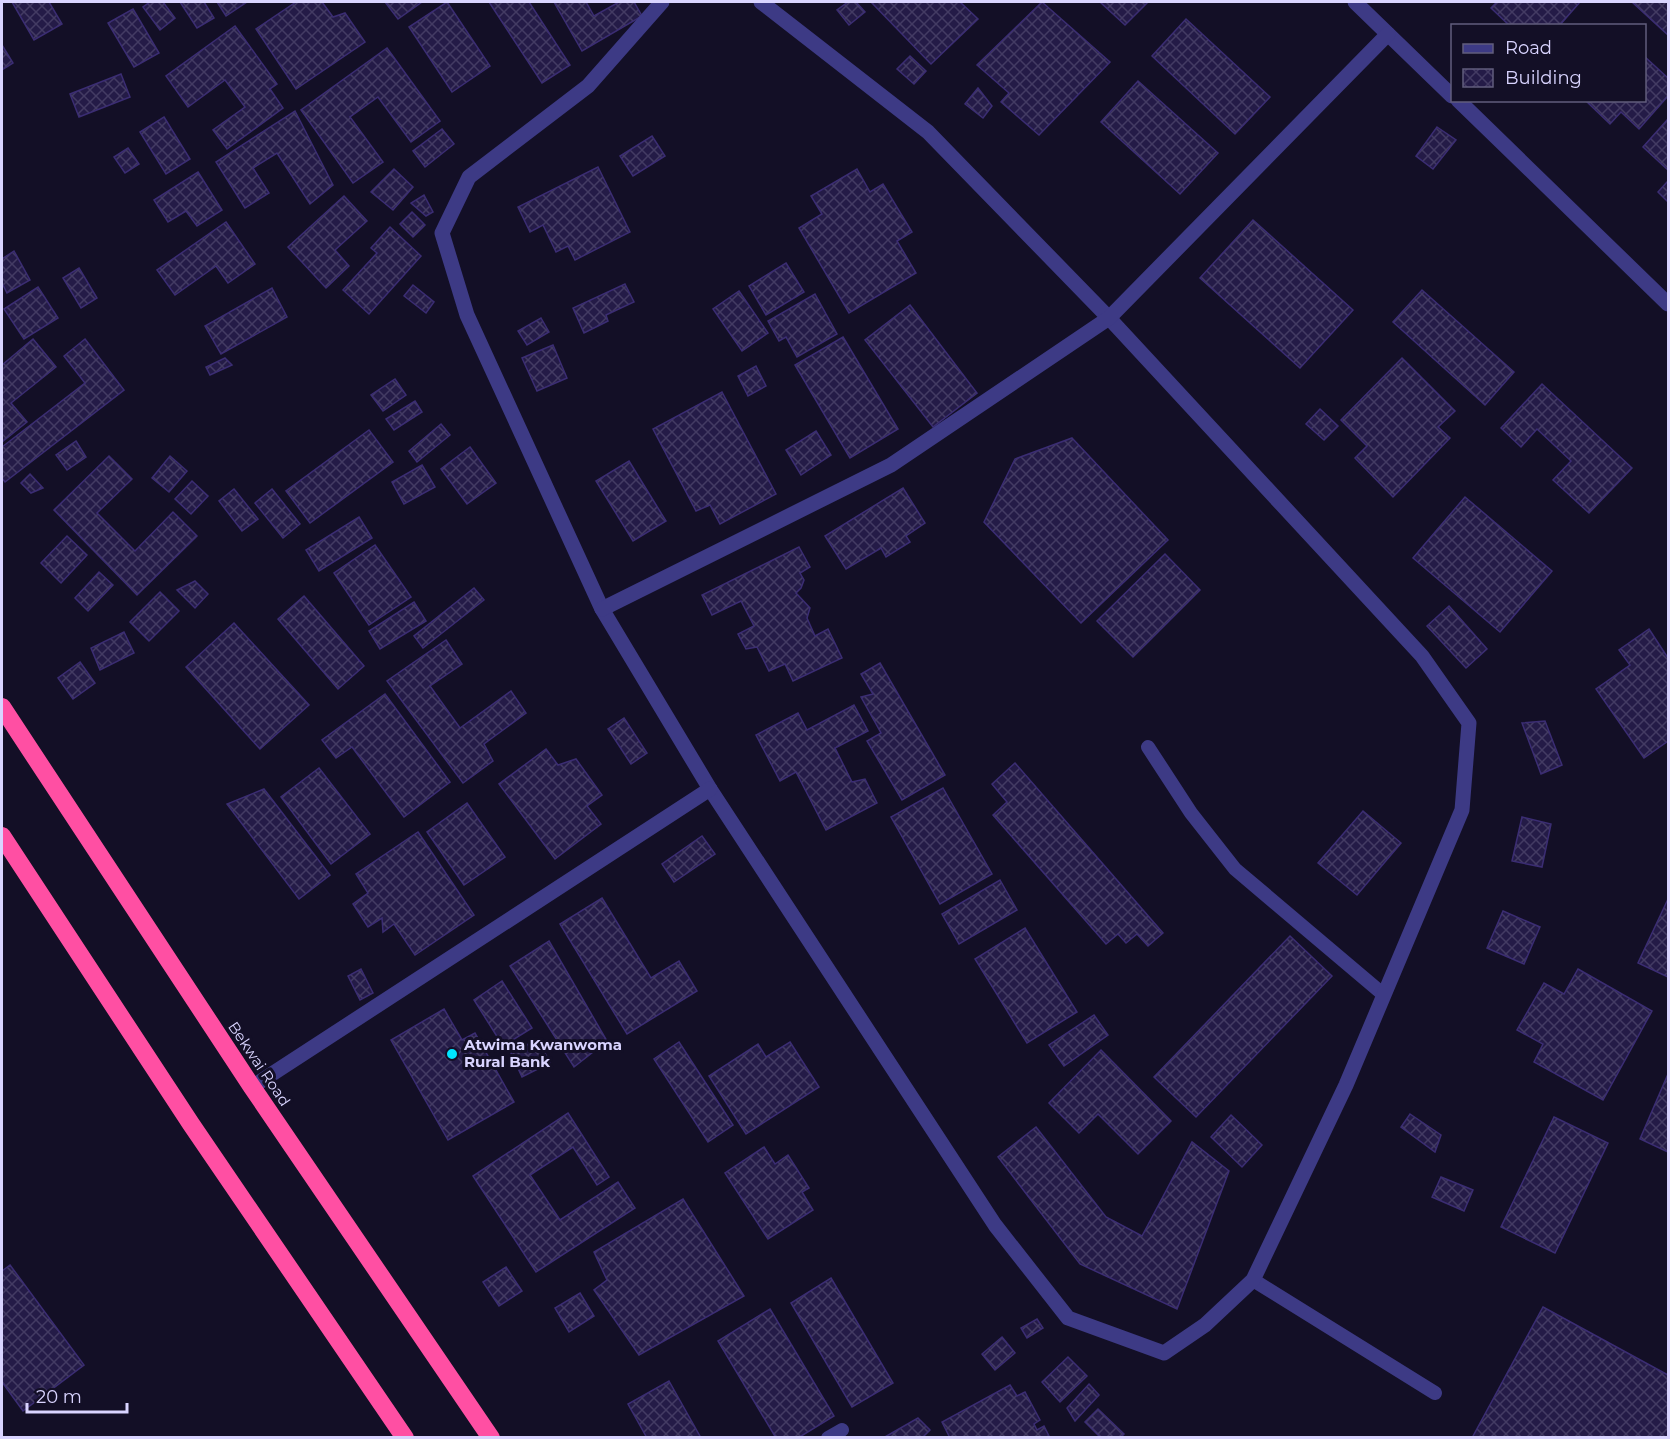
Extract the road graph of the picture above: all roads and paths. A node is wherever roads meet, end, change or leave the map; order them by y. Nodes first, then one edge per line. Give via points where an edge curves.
1 (662, 2) edge
2 (761, 2) edge
3 (1355, 2) edge
4 (1388, 34) junction
5 (1451, 95) edge
6 (1460, 102) edge
7 (1668, 304) edge
8 (1109, 318) junction
9 (602, 609) junction
10 (2, 706) edge
11 (1148, 747) dead end
12 (710, 789) junction
13 (2, 836) edge
14 (1384, 995) junction
15 (252, 1087) junction
16 (1253, 1280) junction
17 (1435, 1393) dead end
18 (842, 1430) dead end
19 (405, 1437) edge
20 (491, 1437) edge
21 (828, 1437) edge

1 - 9 street via 588,86 470,177 442,233 467,315
2 - 8 street via 928,132
3 - 4 street
4 - 5 street
4 - 8 street
6 - 7 street
8 - 9 street via 891,465
8 - 14 street via 1422,656 1469,723 1462,810
9 - 12 street
10 - 15 highway, Bekwai Road
11 - 14 lane via 1191,813 1235,868
12 - 15 street
12 - 16 street via 995,1225 1068,1318 1164,1353 1205,1325
13 - 19 highway via 191,1124
14 - 16 street via 1346,1085
15 - 20 highway, Bekwai Road
16 - 17 lane
18 - 21 lane

